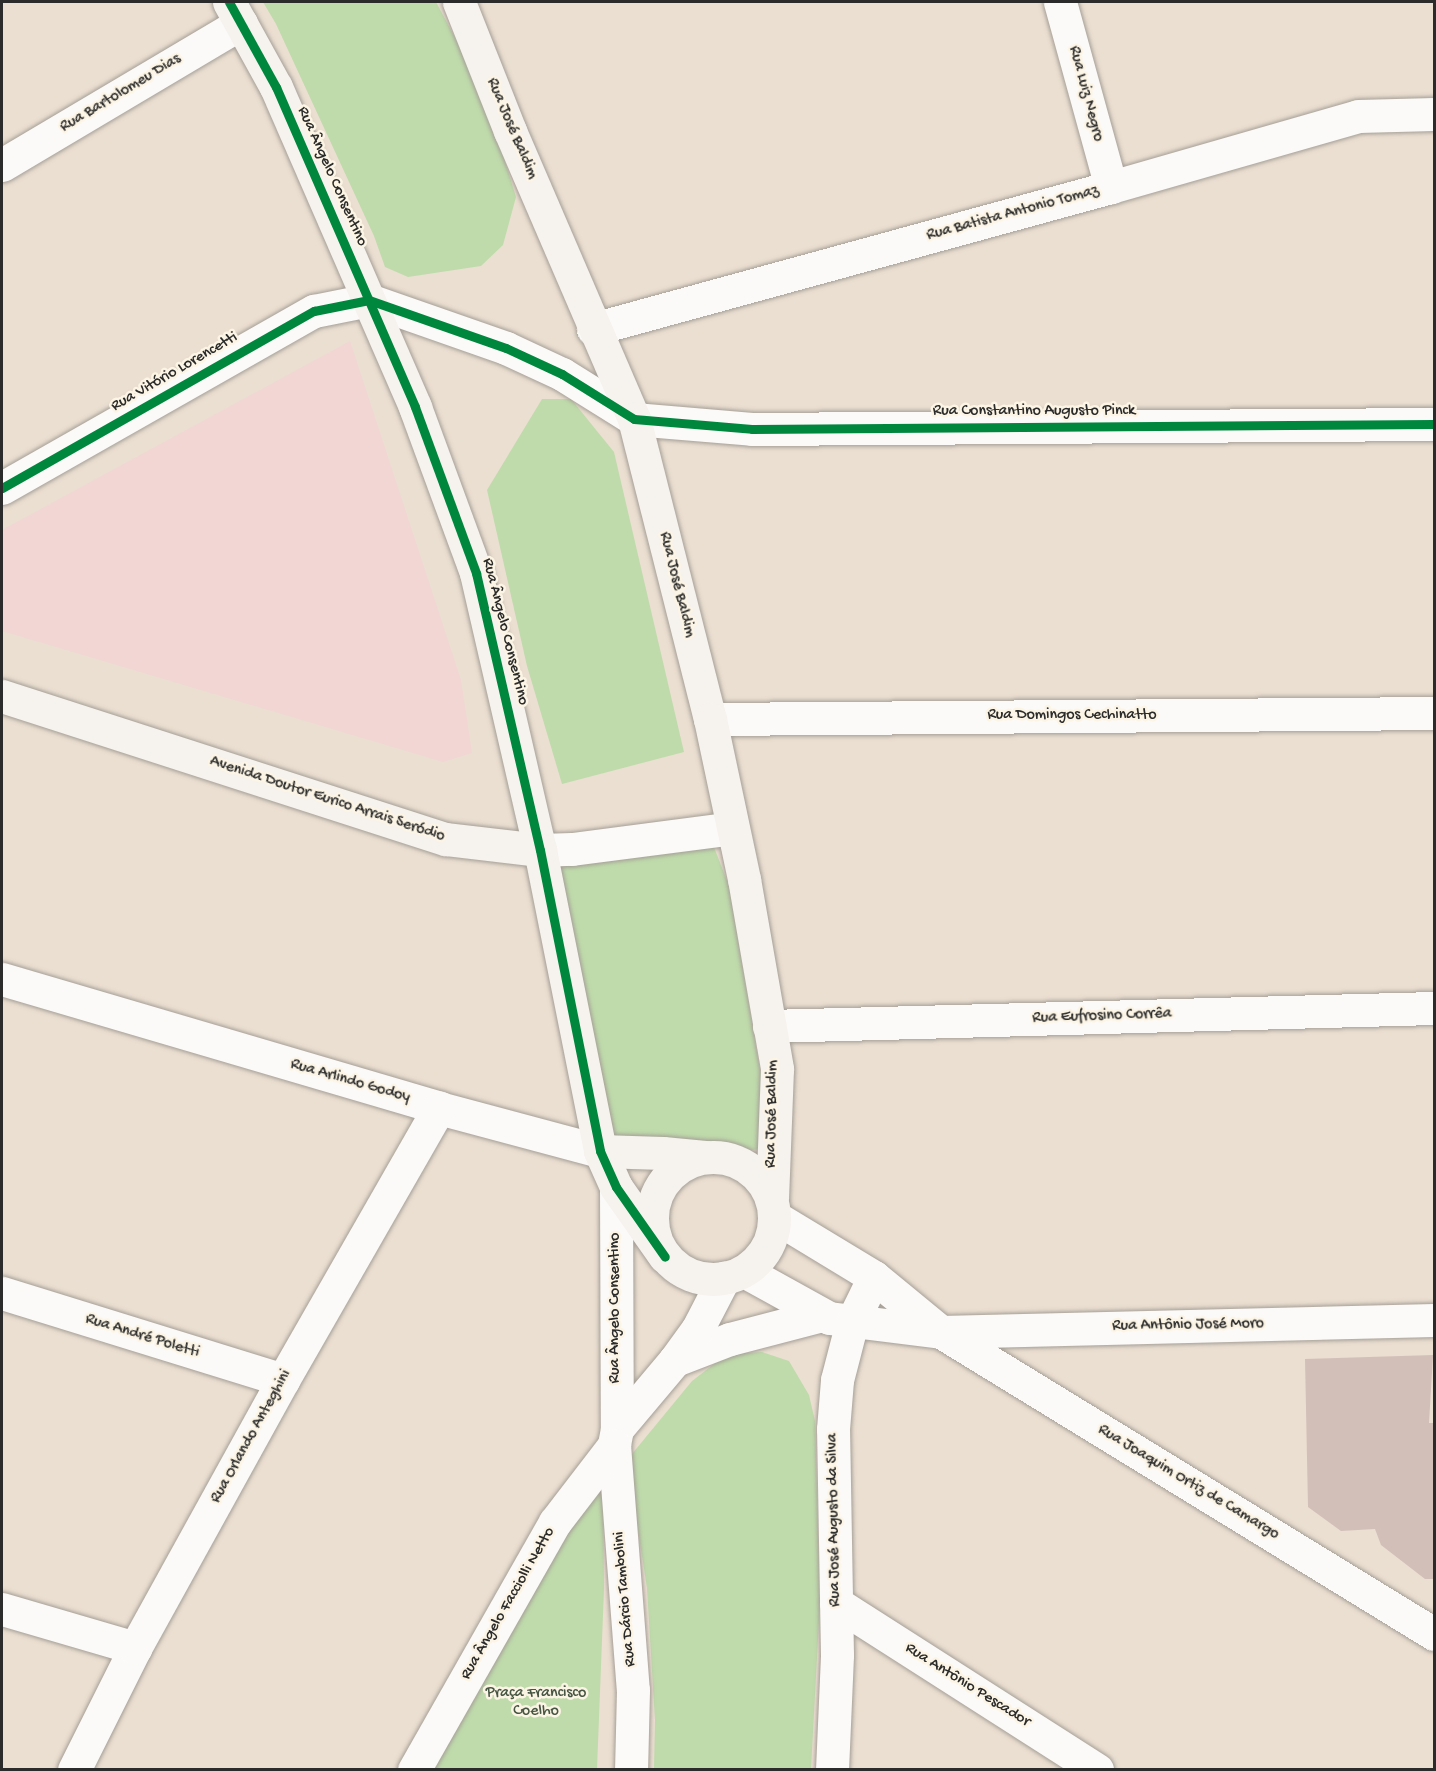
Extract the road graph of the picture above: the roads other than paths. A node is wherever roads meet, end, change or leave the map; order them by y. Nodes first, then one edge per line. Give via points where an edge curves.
1 (459, 2) edge
2 (1060, 2) edge
3 (235, 12) edge
4 (1434, 114) edge
5 (2, 165) edge
6 (1111, 188) junction
7 (369, 300) junction
8 (593, 329) junction
9 (634, 419) junction
10 (1434, 424) edge
11 (2, 488) edge
12 (2, 696) edge
13 (1434, 713) edge
14 (710, 718) junction
15 (733, 828) junction
16 (540, 850) junction
17 (2, 979) edge
18 (1434, 1008) edge
19 (769, 1026) junction
20 (439, 1108) junction
21 (600, 1151) junction
22 (705, 1157) junction
23 (616, 1187) junction
24 (773, 1208) junction
25 (665, 1257) junction
26 (734, 1275) junction
27 (874, 1277) junction
28 (2, 1293) edge
29 (837, 1319) junction
30 (1434, 1320) edge
31 (941, 1332) junction
32 (675, 1360) junction
33 (283, 1380) junction
34 (615, 1437) junction
35 (836, 1603) junction
36 (2, 1609) edge
37 (1434, 1632) edge
38 (135, 1648) junction
39 (74, 1770) edge
40 (414, 1770) edge
41 (631, 1770) edge
42 (832, 1770) edge
43 (1097, 1770) edge

1 - 8 street, Rua José Baldim
2 - 6 street, Rua Luiz Negro
3 - 5 street, Rua Bartolomeu Dias
3 - 7 street, Rua Ângelo Consentino via 276,87
4 - 6 street, Rua Batista Antonio Tomaz via 1358,116
6 - 8 street, Rua Batista Antonio Tomaz
7 - 9 street via 506,348 562,374
7 - 11 street, Rua Vitório Lorencetti via 314,311
7 - 16 street, Rua Ângelo Consentino via 416,407 476,573
8 - 9 street, Rua José Baldim
9 - 10 street, Rua Constantino Augusto Pinck via 752,429
9 - 14 street, Rua José Baldim
12 - 16 street, Avenida Doutor Eurico Arrais Seródio via 446,839
13 - 14 street, Rua Domingos Cechinatto
14 - 15 street, Rua José Baldim
15 - 16 street, Avenida Doutor Eurico Arrais Seródio
15 - 19 street, Rua José Baldim
16 - 21 street, Rua Ângelo Consentino
17 - 20 street, Rua Arlindo Godoy
18 - 19 street, Rua Eufrosino Corrêa
19 - 24 street, Rua José Baldim via 777,1069
20 - 21 street, Rua Arlindo Godoy
20 - 33 street, Rua Orlando Anteghini
21 - 22 street, Rua Arlindo Godoy
21 - 23 street, Rua Ângelo Consentino
22 - 24 street via 726,1158 745,1166 761,1180
22 - 25 street via 684,1164 656,1196 652,1216 655,1238
23 - 25 street, Rua Ângelo Consentino
23 - 34 street, Rua Ângelo Consentino
24 - 26 street via 773,1233 767,1248 757,1261
24 - 27 street, Rua Joaquim Ortiz de Camargo
25 - 26 street via 692,1275
26 - 29 street
26 - 32 street
27 - 29 street, Rua José Augusto da Silva
27 - 31 street, Rua Joaquim Ortiz de Camargo
28 - 33 street, Rua André Poletti
29 - 31 street, Rua Joaquim Ortiz de Camargo
29 - 32 street via 764,1330
29 - 35 street, Rua José Augusto da Silva via 833,1429
30 - 31 street, Rua Antônio José Moro
31 - 37 street, Rua Joaquim Ortiz de Camargo
32 - 34 street
33 - 38 street, Rua Orlando Anteghini
34 - 40 street, Rua Ângelo Facciolli Netto via 555,1522
34 - 41 street, Rua Dárcio Tambolini via 633,1690
35 - 42 street, Rua José Augusto da Silva
35 - 43 street, Rua Antônio Pescador
36 - 38 street
38 - 39 street, Rua Orlando Anteghini

